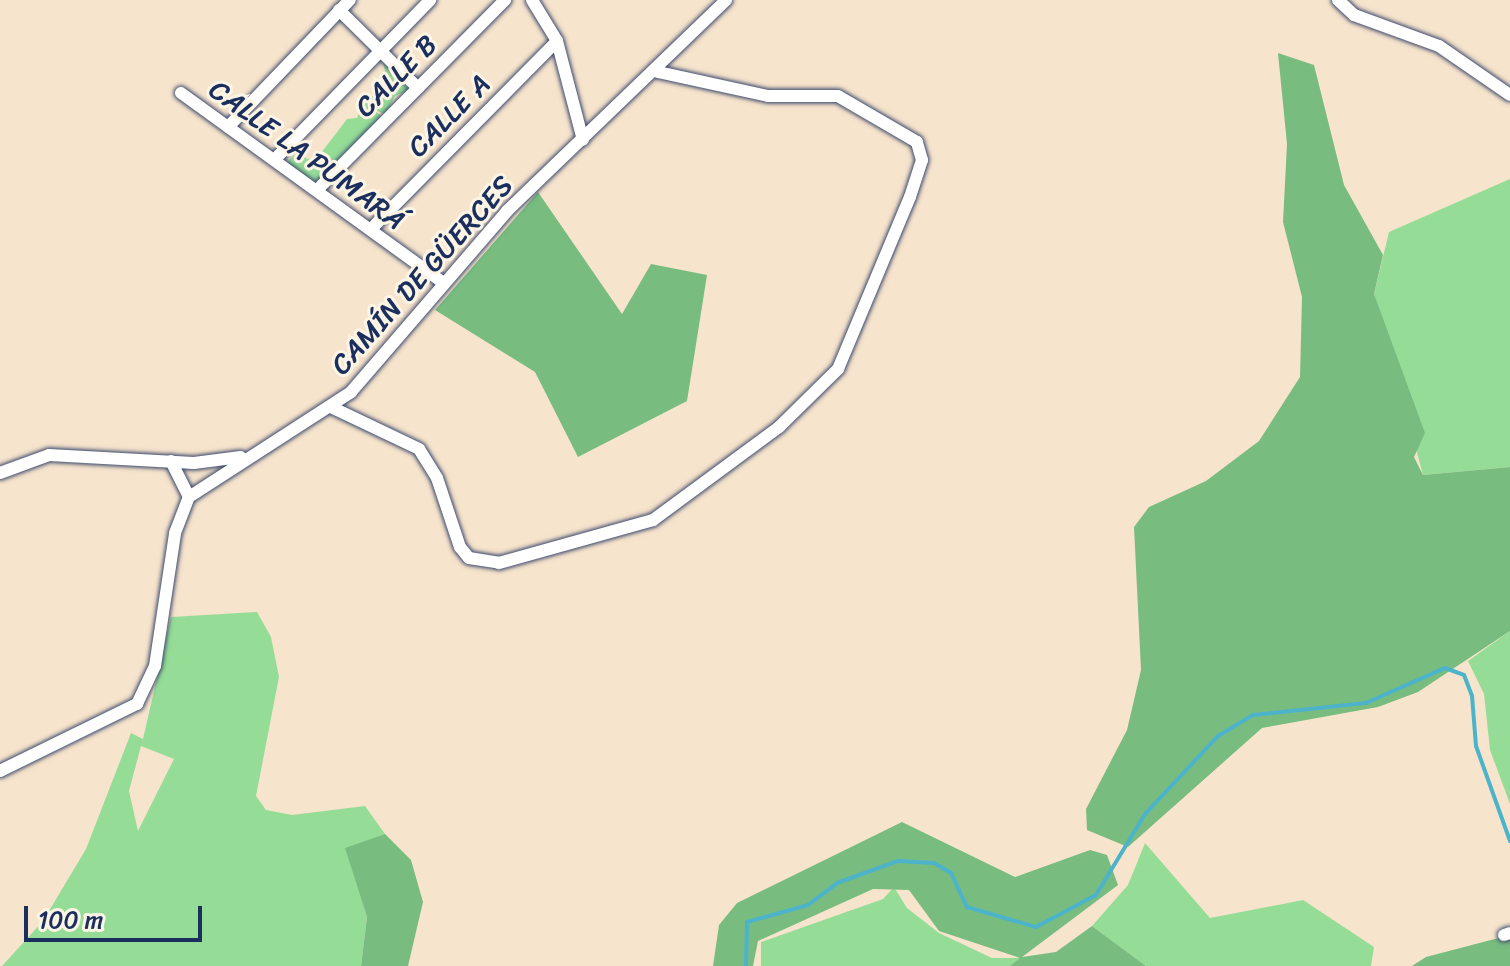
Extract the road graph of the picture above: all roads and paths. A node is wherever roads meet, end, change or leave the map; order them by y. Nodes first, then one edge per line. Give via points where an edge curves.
1 (350, 0) edge
2 (430, 0) edge
3 (505, 0) edge
4 (532, 0) edge
5 (726, 0) edge
6 (1338, 0) edge
7 (339, 10) junction
8 (557, 41) junction
9 (380, 51) junction
10 (658, 72) junction
11 (418, 88) junction
12 (181, 93) dead end
13 (1510, 95) edge
14 (228, 127) junction
15 (583, 140) junction
16 (278, 156) dead end
17 (321, 186) dead end
18 (375, 225) dead end
19 (443, 283) junction
20 (331, 407) junction
21 (241, 457) junction
22 (171, 461) junction
23 (0, 473) edge
24 (189, 497) junction
25 (0, 771) edge

1 - 7 street
2 - 9 street
3 - 11 street, CALLE B
4 - 8 street
5 - 10 street, CAMÍN DE GÜERCES
6 - 13 street via 1354,15 1439,46
7 - 9 street
7 - 14 street
8 - 15 street
8 - 18 street, CALLE A
9 - 11 street
9 - 16 street
10 - 15 street, CAMÍN DE GÜERCES
10 - 20 street via 768,96 838,96 917,142 922,160 910,197 838,369 779,427 653,520 499,563 469,558 460,547 437,478 419,449
11 - 17 street, CALLE B
12 - 14 street, CALLE LA PUMARÁ
14 - 19 street, CALLE LA PUMARÁ
15 - 19 street, CAMÍN DE GÜERCES
19 - 20 street, CAMÍN DE GÜERCES via 372,373
20 - 21 street, CAMÍN DE GÜERCES
21 - 22 street
21 - 24 street, CAMÍN DE GÜERCES
22 - 23 street via 49,455
22 - 24 street
24 - 25 street via 175,533 148,689 121,717

